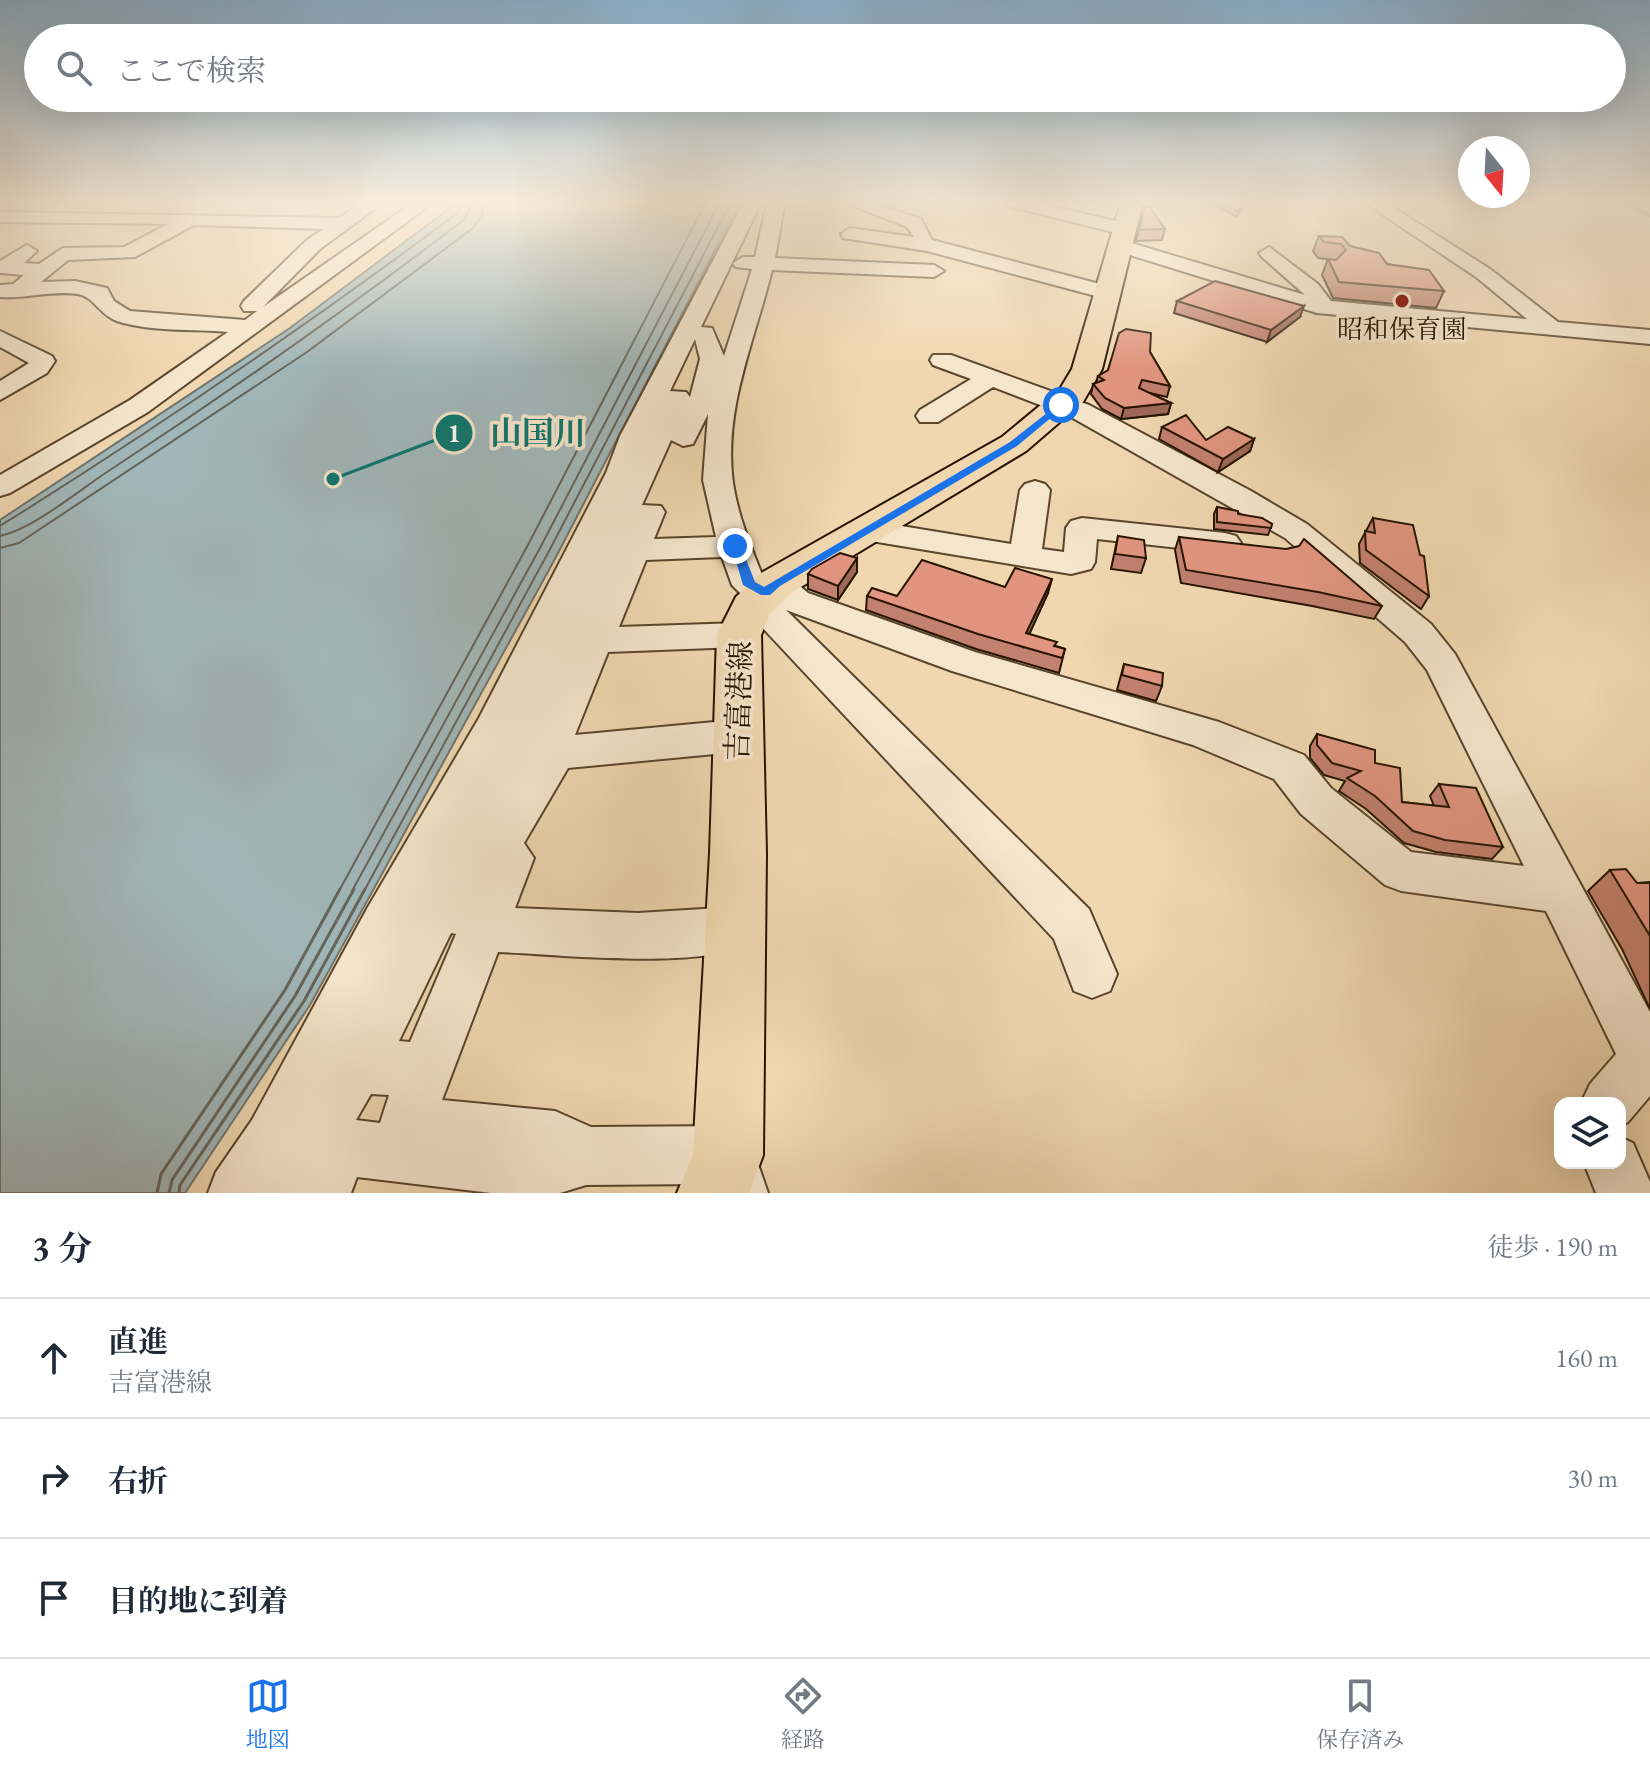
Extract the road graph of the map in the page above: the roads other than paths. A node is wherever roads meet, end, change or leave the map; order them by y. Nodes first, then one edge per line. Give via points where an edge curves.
1 (18, 258) edge
2 (58, 258) edge
3 (119, 258) edge
4 (302, 258) edge
5 (342, 258) edge
6 (735, 258) edge
7 (743, 258) edge
8 (975, 258) edge
9 (1117, 258) edge
10 (1192, 258) edge
11 (1459, 258) edge
12 (1316, 266) dead end
13 (41, 270) junction
14 (934, 271) dead end
15 (64, 287) junction
16 (1259, 290) junction
17 (9, 291) edge
18 (1107, 293) junction
19 (1235, 305) edge
20 (1324, 307) junction
21 (0, 310) edge
22 (717, 314) junction
23 (241, 326) junction
24 (1550, 326) junction
25 (1650, 337) edge
26 (0, 338) edge
27 (942, 360) dead end
28 (991, 378) junction
29 (0, 392) edge
30 (1061, 405) junction
31 (929, 416) dead end
32 (646, 455) junction
33 (0, 487) edge
34 (1035, 490) dead end
35 (865, 530) junction
36 (1269, 540) junction
37 (735, 546) junction
38 (634, 550) junction
39 (1025, 557) junction
40 (759, 603) junction
41 (570, 647) junction
42 (532, 735) junction
43 (736, 736) junction
44 (462, 863) junction
45 (1559, 892) junction
46 (484, 929) junction
47 (736, 929) junction
48 (1092, 974) dead end
49 (382, 1021) junction
50 (1649, 1058) edge
51 (339, 1066) junction
52 (425, 1069) junction
53 (1614, 1097) edge
54 (586, 1156) junction
55 (306, 1164) edge
56 (1615, 1169) edge
57 (727, 1180) edge
58 (237, 1193) edge
59 (1625, 1193) edge

1 - 13 street via 4,268
2 - 13 street
3 - 15 street
4 - 23 street
5 - 23 street
6 - 22 street
7 - 22 street
8 - 18 street
9 - 18 main road
10 - 16 street
11 - 24 street
12 - 20 street via 1275,258 1311,288
13 - 17 street
14 - 22 street
15 - 17 street
15 - 23 street via 99,293 112,312 127,317
16 - 19 street
16 - 20 street
17 - 21 street
18 - 30 main road via 1081,382
20 - 24 street
22 - 32 street
22 - 37 street via 718,479
23 - 33 street via 139,406
24 - 25 street
26 - 29 street via 43,361
27 - 28 street
28 - 30 street
28 - 31 street
30 - 35 main road via 1014,444
30 - 36 street via 1093,418
32 - 38 street
32 - 41 street
34 - 39 street
35 - 39 street
35 - 40 main road
36 - 39 street via 1082,528 1079,562
36 - 45 street via 1393,609 1442,663
37 - 38 street
37 - 40 street
38 - 41 street
40 - 41 street
40 - 43 main road, 吉富港線
40 - 45 street via 796,601 951,657 1205,733 1289,767 1316,801 1401,871
40 - 48 street via 1072,925
41 - 42 street
42 - 43 street
42 - 44 street
42 - 46 street
42 - 49 street via 454,925
42 - 55 street via 385,923
43 - 47 main road, 吉富港線
44 - 49 street
44 - 51 street
45 - 50 street
46 - 47 street via 638,936
46 - 52 street
47 - 57 main road, 吉富港線
49 - 51 street
50 - 53 street
51 - 52 street
51 - 55 street
52 - 54 street via 407,1125 555,1139
54 - 55 street via 542,1170
54 - 57 street
55 - 58 street
56 - 59 street

